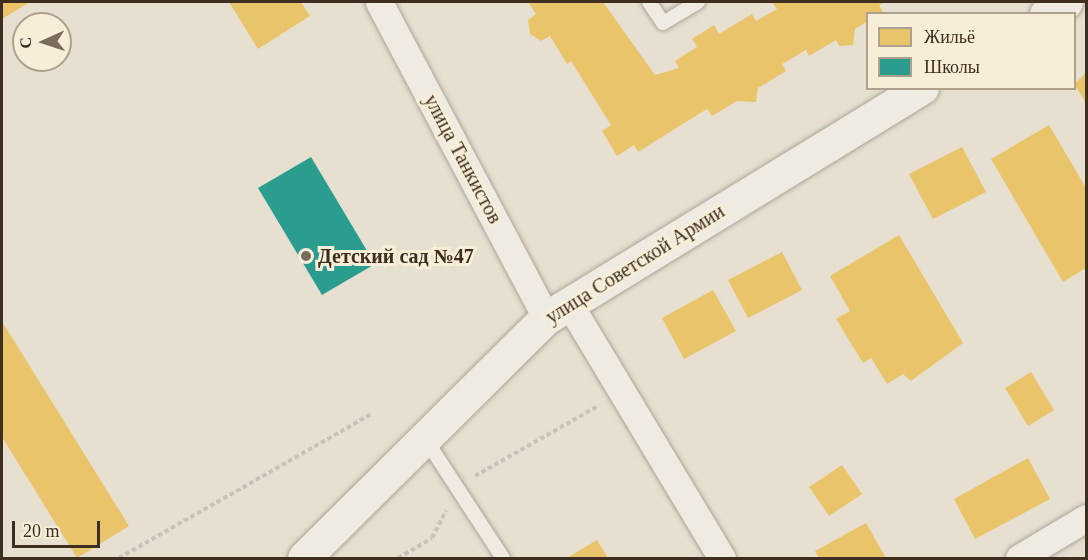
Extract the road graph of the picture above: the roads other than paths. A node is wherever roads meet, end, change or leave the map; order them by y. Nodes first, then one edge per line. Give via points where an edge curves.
1 (380, 2) edge
2 (649, 2) edge
3 (698, 2) edge
4 (1066, 2) edge
5 (1049, 12) edge
6 (919, 90) edge
7 (557, 310) junction
8 (423, 436) junction
9 (1086, 518) edge
10 (304, 558) edge
11 (503, 558) edge
12 (722, 558) edge
13 (1020, 558) edge

1 - 7 street, улица Танкистов
2 - 3 lane via 663,23
4 - 5 street
6 - 7 street, улица Советской Армии
7 - 8 street, улица Советской Армии
7 - 12 street, улица Танкистов via 623,392
8 - 10 street, улица Советской Армии
8 - 11 lane
9 - 13 street

